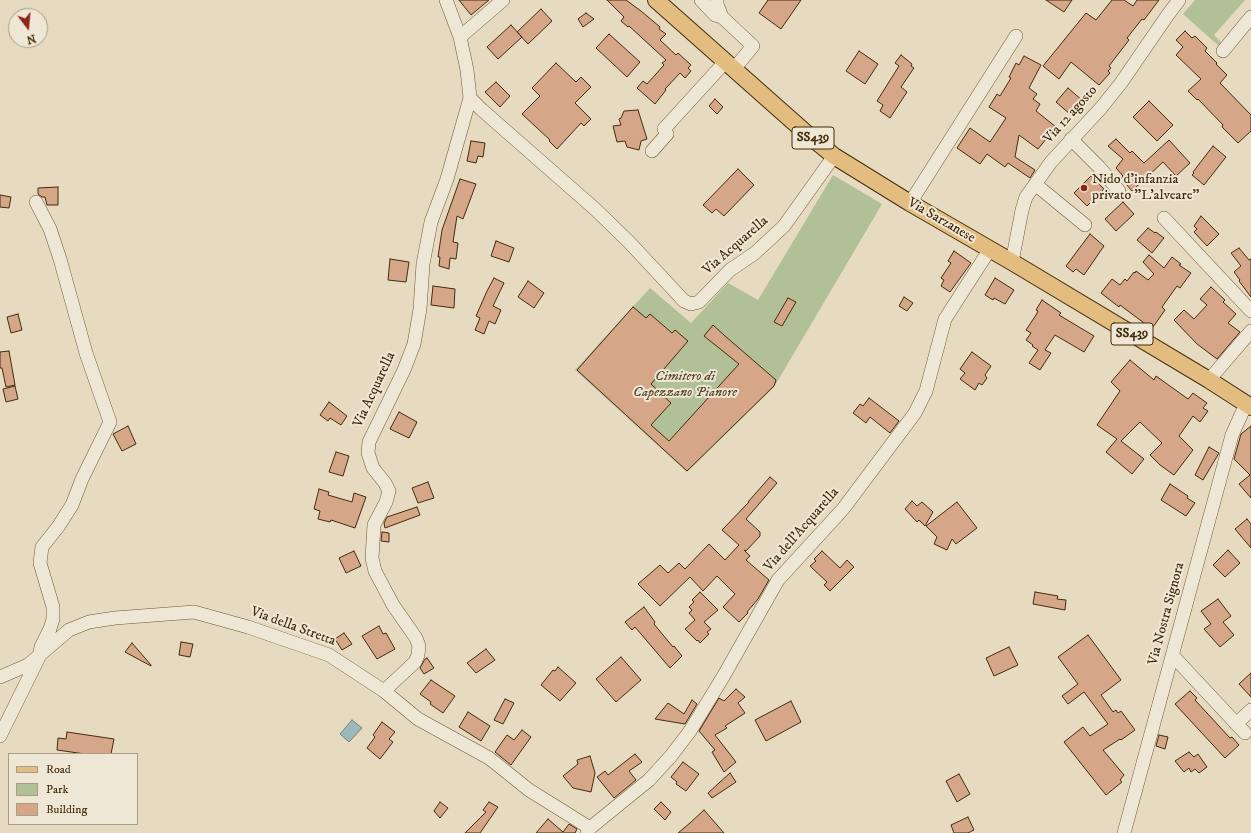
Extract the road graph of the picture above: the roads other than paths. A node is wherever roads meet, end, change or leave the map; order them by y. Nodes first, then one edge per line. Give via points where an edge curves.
1 (446, 0) edge
2 (503, 0) edge
3 (656, 0) edge
4 (1179, 0) edge
5 (709, 1) edge
6 (1251, 17) edge
7 (1016, 36) dead end
8 (460, 37) junction
9 (1223, 51) dead end
10 (730, 65) junction
11 (470, 98) junction
12 (1071, 140) junction
13 (652, 151) dead end
14 (834, 156) junction
15 (1035, 184) junction
16 (1119, 191) dead end
17 (36, 202) dead end
18 (910, 203) junction
19 (1164, 218) dead end
20 (1084, 219) dead end
21 (990, 250) junction
22 (1012, 262) junction
23 (1251, 311) edge
24 (1251, 331) edge
25 (1209, 380) junction
26 (1248, 406) edge
27 (1173, 656) junction
28 (39, 657) junction
29 (0, 677) edge
30 (384, 691) junction
31 (1251, 710) edge
32 (0, 736) edge
33 (588, 831) edge
34 (1124, 833) edge

1 - 8 street, Via Acquarella
2 - 8 street
3 - 10 main road, Via Sarzanese / SS439
4 - 12 street, Via 12 agosto via 1121,83
5 - 10 street via 717,4 722,17 753,46
6 - 9 street
7 - 18 street
8 - 11 street, Via Acquarella
10 - 13 street via 664,129 667,134
10 - 14 main road, Via Sarzanese / SS439
11 - 14 street, Via Acquarella via 595,209 684,301 691,304 699,302 730,270 755,253 784,226
11 - 30 street, Via Acquarella via 447,179 431,222 423,264 414,344 369,442 368,453 373,468 388,491 386,502 374,525 372,558 375,572 419,646 415,662
12 - 15 street, Via 12 agosto
12 - 16 street
14 - 18 main road, Via Sarzanese / SS439
15 - 20 street
15 - 22 street, Via 12 agosto via 1026,197 1022,210
17 - 28 street via 50,229 86,353 110,422 72,505 42,547 40,563 53,613
18 - 21 main road, Via Sarzanese / SS439
19 - 23 street
21 - 22 main road, Via Sarzanese / SS439
21 - 33 street, Via dell'Acquarella via 946,319 926,391 915,413 843,509 778,580 723,677 690,731 671,756 649,780
22 - 25 main road, Via Sarzanese / SS439
24 - 25 street
25 - 26 main road, Via Sarzanese / SS439
26 - 27 street, Via Nostra Signora via 1232,435
27 - 31 street via 1241,728
27 - 34 street, Via Nostra Signora
28 - 29 street, Via della Stretta via 28,665
28 - 30 street, Via della Stretta via 69,630 89,622 194,612 248,627 329,655
28 - 32 street
30 - 33 street, Via della Stretta via 418,719 489,758 529,790

